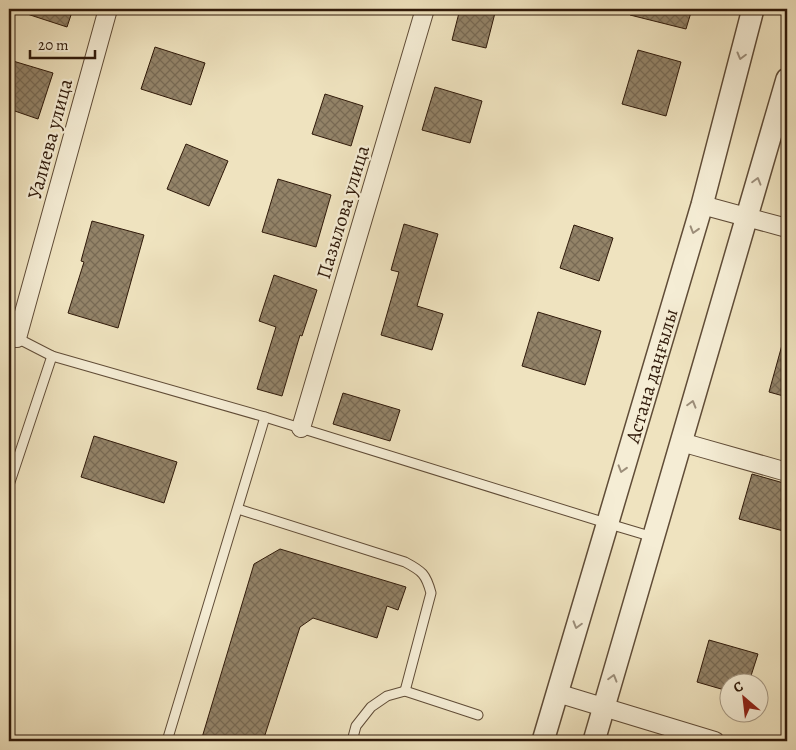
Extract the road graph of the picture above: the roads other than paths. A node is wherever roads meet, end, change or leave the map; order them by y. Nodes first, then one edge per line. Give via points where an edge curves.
1 (108, 9) edge
2 (425, 9) edge
3 (753, 9) edge
4 (787, 79) edge
5 (702, 205) junction
6 (747, 216) junction
7 (787, 228) edge
8 (13, 337) edge
9 (52, 356) junction
10 (265, 417) junction
11 (301, 428) junction
12 (681, 442) junction
13 (787, 472) edge
14 (9, 485) edge
15 (238, 509) junction
16 (606, 524) junction
17 (654, 537) junction
18 (405, 691) junction
19 (557, 692) junction
20 (604, 707) junction
21 (478, 715) dead end
22 (167, 741) edge
23 (352, 741) edge
24 (542, 741) edge
25 (594, 741) edge
26 (715, 741) edge

1 - 8 street, Уалиева улица
2 - 11 street, Пазылова улица
3 -> 5 street, Астана даңғылы
6 -> 4 street
5 - 6 street
5 -> 16 street, Астана даңғылы
6 - 7 street
12 -> 6 street
8 - 9 lane
9 - 10 lane
9 - 14 lane
10 - 11 lane
10 - 15 lane
11 - 16 lane
12 - 13 street
12 - 17 street
15 - 18 lane via 419,569 431,593
15 - 22 lane
16 - 17 lane
16 -> 19 street, Астана даңғылы
20 -> 17 street
18 - 21 lane
18 - 23 lane via 387,696 371,707 356,726
19 - 20 street
19 - 24 street, Астана даңғылы
20 - 25 street
20 - 26 street

